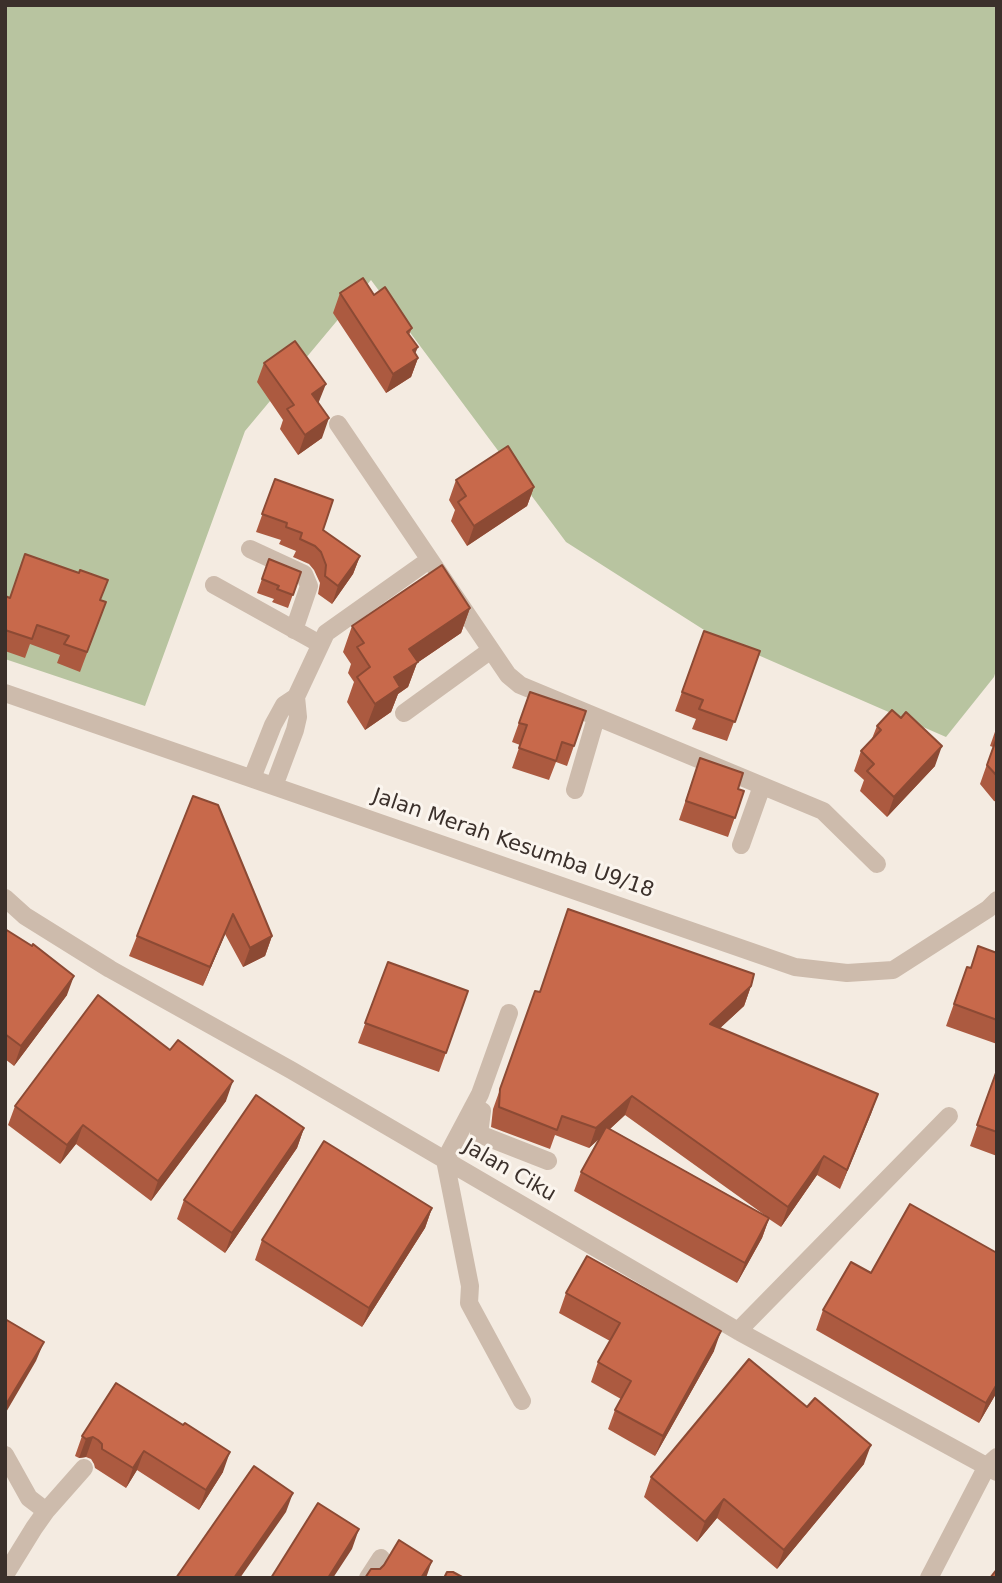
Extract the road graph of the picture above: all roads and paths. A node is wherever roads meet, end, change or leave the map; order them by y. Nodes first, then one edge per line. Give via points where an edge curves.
1 (338, 424) dead end
2 (250, 550) dead end
3 (429, 560) junction
4 (214, 585) dead end
5 (294, 630) junction
6 (320, 644) junction
7 (491, 650) junction
8 (5, 693) edge
9 (296, 697) junction
10 (404, 713) dead end
11 (596, 718) junction
12 (252, 778) junction
13 (274, 786) junction
14 (762, 786) junction
15 (575, 790) dead end
16 (741, 845) dead end
17 (877, 864) dead end
18 (5, 898) edge
19 (997, 900) edge
20 (509, 1013) dead end
21 (473, 1107) junction
22 (949, 1116) dead end
23 (445, 1160) junction
24 (548, 1161) dead end
25 (738, 1331) junction
26 (522, 1401) dead end
27 (5, 1455) edge
28 (993, 1465) edge
29 (84, 1468) dead end
30 (46, 1511) junction
31 (381, 1558) dead end
32 (6, 1577) edge
33 (368, 1578) edge
34 (929, 1578) edge

1 - 3 street
2 - 5 street via 304,574 309,586
3 - 6 street via 326,633
3 - 7 street
4 - 5 street
5 - 6 street
6 - 9 street
7 - 10 street
7 - 11 street via 520,685
8 - 12 street, Jalan Merah Kesumba U9/18
9 - 12 street via 284,705 273,725
9 - 13 street via 295,730
11 - 14 street
11 - 15 street
12 - 13 street, Jalan Merah Kesumba U9/18
13 - 19 street, Jalan Merah Kesumba U9/18 via 795,967 847,973 893,970
14 - 16 street
14 - 17 street via 823,811
18 - 23 street, Jalan Ciku via 25,916 110,970
20 - 21 street
21 - 23 street
21 - 24 street via 482,1111 479,1134
22 - 25 street
23 - 25 street, Jalan Ciku
23 - 26 street via 470,1286 469,1303
25 - 28 street, Jalan Ciku
27 - 30 street via 29,1498
28 - 34 street
29 - 30 street
30 - 32 street
31 - 33 street

